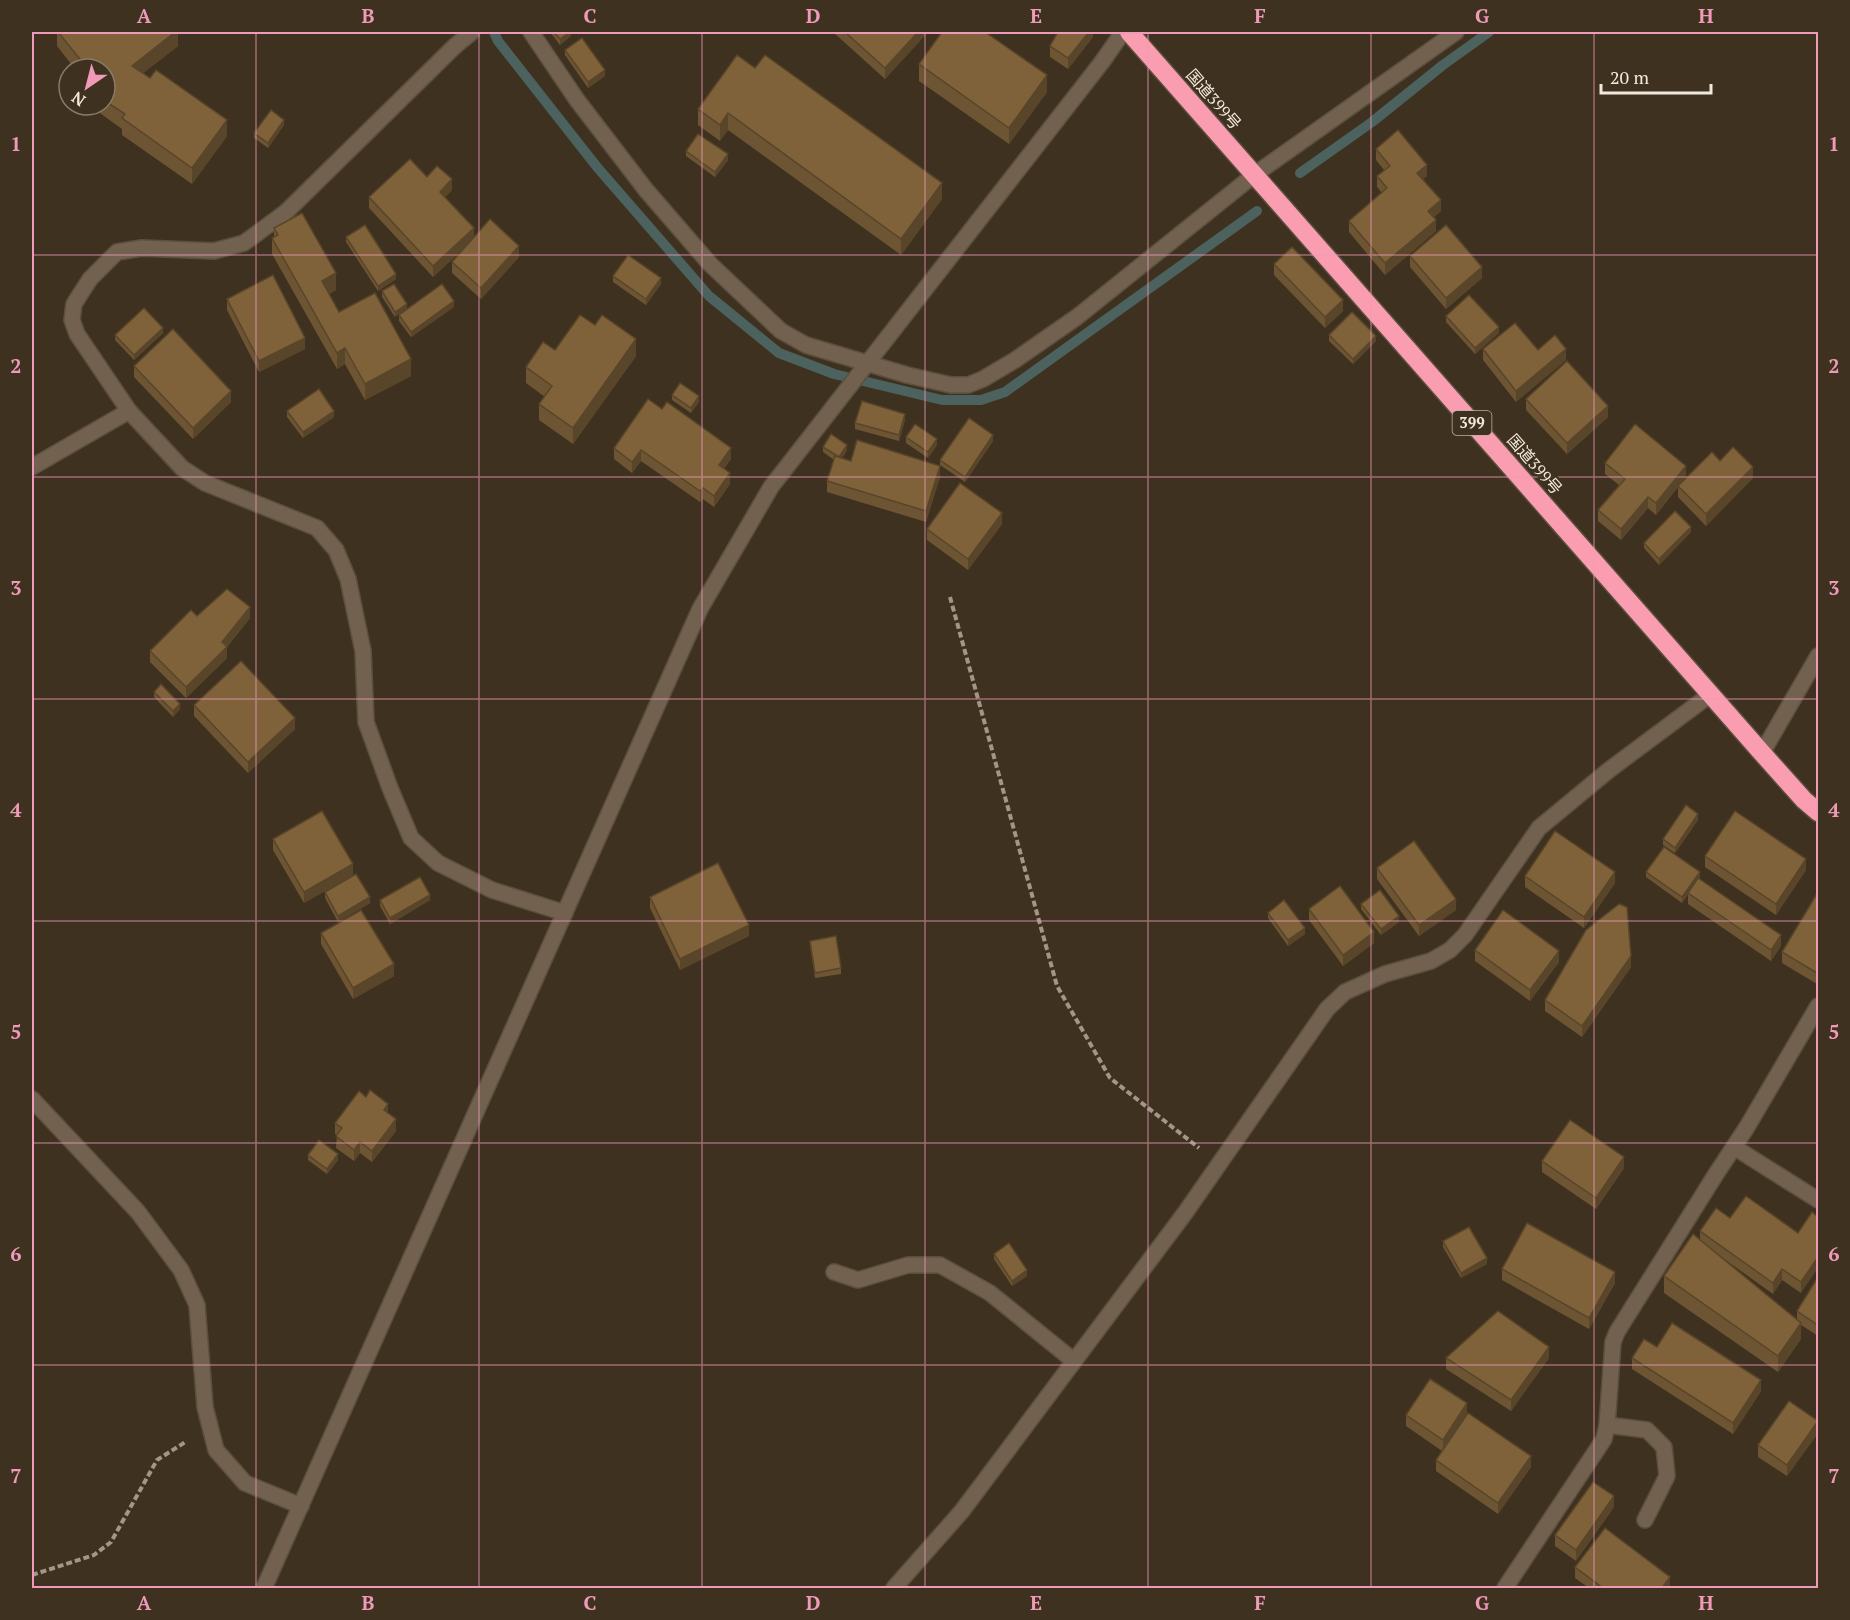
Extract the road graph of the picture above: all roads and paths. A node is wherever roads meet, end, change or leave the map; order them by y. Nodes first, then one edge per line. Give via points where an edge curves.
1 (472, 32) edge
2 (531, 32) edge
3 (1123, 32) edge
4 (1129, 32) edge
5 (1456, 32) edge
6 (1254, 175) junction
7 (864, 367) junction
8 (129, 411) junction
9 (32, 467) edge
10 (950, 597) dead end
11 (1818, 656) edge
12 (1711, 694) junction
13 (1762, 753) junction
14 (1818, 812) edge
15 (565, 913) junction
16 (1818, 1006) edge
17 (32, 1099) edge
18 (1734, 1147) junction
19 (1219, 1163) junction
20 (1818, 1200) edge
21 (834, 1272) dead end
22 (1074, 1361) junction
23 (1607, 1425) junction
24 (210, 1426) junction
25 (301, 1506) junction
26 (1645, 1520) dead end
27 (32, 1575) edge
28 (264, 1588) edge
29 (894, 1588) edge
30 (1505, 1588) edge

1 - 8 street via 286,212 244,243 214,251 142,248 117,252 90,279 74,304 72,320 77,334
2 - 7 street via 646,190 710,264 781,331
3 - 7 street
4 - 6 highway, 国道399号 / 399
5 - 6 street
6 - 7 street via 1077,317 983,379 968,385 951,385
6 - 12 highway, 国道399号 / 399
7 - 15 street via 771,487 700,609
8 - 9 street
8 - 15 street via 182,468 205,483 317,528 336,549 348,579 363,651 366,722 411,838 438,863 492,890
10 - 19 path via 1057,986 1110,1078
11 - 13 street
12 - 13 highway, 国道399号 / 399
12 - 19 street via 1539,828 1465,935 1450,950 1431,961 1385,974 1345,992 1327,1009
13 - 14 highway, 国道399号 / 399
15 - 25 street
16 - 18 street
17 - 24 street via 138,1212 181,1270 197,1305
18 - 20 street
18 - 23 street via 1617,1332
19 - 22 street
21 - 22 street via 858,1280 908,1265 940,1265 990,1293
22 - 29 street via 962,1512
23 - 26 street via 1647,1430 1664,1447 1667,1476
23 - 30 street via 1604,1440
24 - 25 street via 216,1450 245,1483
24 - 27 path via 157,1460 111,1542 94,1555
25 - 28 street

